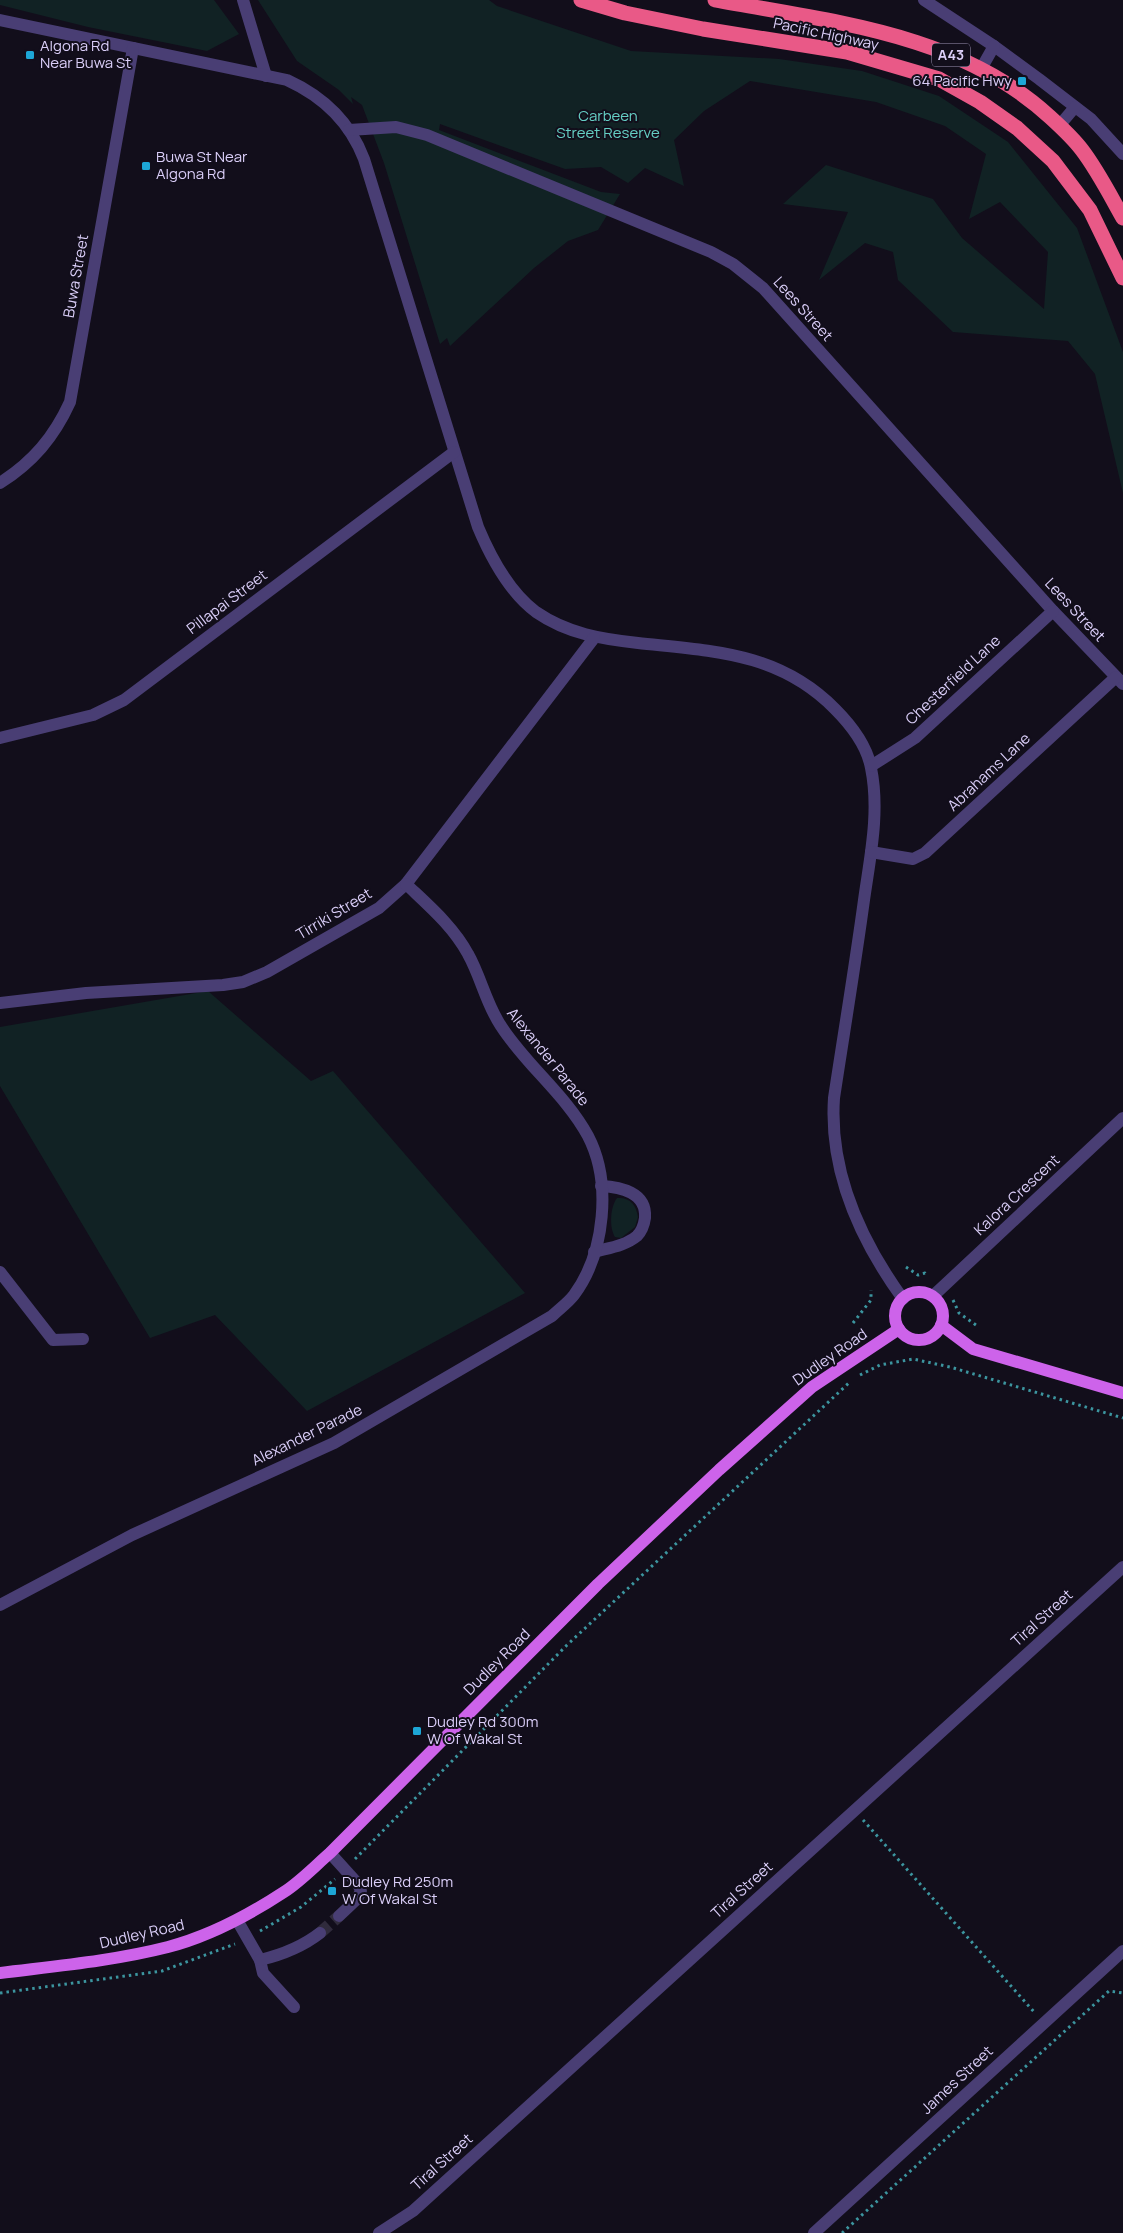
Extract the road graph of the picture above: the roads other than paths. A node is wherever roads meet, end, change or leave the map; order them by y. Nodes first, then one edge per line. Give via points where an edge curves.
1 (243, 0) edge
2 (581, 0) edge
3 (715, 0) edge
4 (924, 0) edge
5 (0, 20) edge
6 (994, 46) junction
7 (133, 48) junction
8 (981, 69) junction
9 (266, 76) junction
10 (1075, 107) junction
11 (1059, 126) junction
12 (349, 130) junction
13 (1123, 154) edge
14 (1123, 218) edge
15 (1123, 278) edge
16 (454, 452) junction
17 (0, 483) edge
18 (1053, 611) junction
19 (594, 638) junction
20 (1120, 681) edge
21 (0, 738) edge
22 (871, 766) junction
23 (871, 852) junction
24 (406, 884) junction
25 (0, 1003) edge
26 (1123, 1118) edge
27 (601, 1186) junction
28 (594, 1252) junction
29 (0, 1272) edge
30 (933, 1296) junction
31 (903, 1299) junction
32 (941, 1326) junction
33 (899, 1329) junction
34 (83, 1339) dead end
35 (1123, 1393) edge
36 (1123, 1567) edge
37 (0, 1605) edge
38 (330, 1852) junction
39 (339, 1916) tunnel mouth
40 (237, 1920) junction
41 (320, 1933) tunnel mouth
42 (1122, 1954) edge
43 (260, 1960) junction
44 (0, 1973) edge
45 (294, 2007) dead end
46 (379, 2233) edge
47 (814, 2233) edge

1 - 9 street
2 - 15 highway, Pacific Highway / A43 via 624,13 702,29 847,52 939,80 980,102 1017,128 1053,162 1090,210
3 - 8 highway, Pacific Highway / A43 via 891,34 928,45
4 - 6 street
5 - 7 street
6 - 8 street
6 - 10 street
7 - 9 street
7 - 17 street, Buwa Street via 70,402 44,448
8 - 11 highway, Pacific Highway / A43 via 1034,103
9 - 12 street via 287,80 304,88 336,113
10 - 11 street
10 - 13 street
11 - 14 highway, Pacific Highway / A43 via 1082,149
12 - 16 street via 364,159
12 - 18 street, Lees Street via 396,127 426,135 711,252 733,264 763,288
16 - 19 street via 486,547 508,581 535,611 553,622
16 - 21 street, Pillapai Street via 124,700 92,715
18 - 20 street, Lees Street
18 - 22 street, Chesterfield Lane via 915,738
19 - 22 street via 721,652 775,666 827,700 846,720
19 - 24 street, Tirriki Street
20 - 23 street, Abrahams Lane via 925,853 914,859
22 - 23 street via 875,827
23 - 31 street via 834,1098 834,1137 845,1188 858,1225 875,1258
24 - 25 street, Tirriki Street via 379,908 268,972 243,982 86,993
24 - 27 street, Alexander Parade via 441,917 468,953 493,1015 588,1136
26 - 30 street, Kalora Crescent
27 - 28 street, Alexander Parade
27 - 28 street via 628,1190 641,1201 645,1217 640,1234 633,1239
28 - 37 street, Alexander Parade via 574,1295 552,1316 334,1443 132,1535
29 - 34 street via 53,1340
30 - 31 main road via 918,1292
30 - 32 main road via 943,1311
31 - 33 main road via 896,1315
32 - 33 main road via 929,1338 918,1340
32 - 35 main road via 972,1349
33 - 38 main road, Dudley Road via 812,1386 719,1470 598,1584
36 - 46 street, Tiral Street via 413,2211
38 - 39 street via 361,1891
38 - 40 main road, Dudley Road via 286,1891
40 - 43 street
40 - 44 main road, Dudley Road via 169,1947 88,1962
41 - 43 street via 308,1942
42 - 47 street, James Street
43 - 45 street via 263,1973

